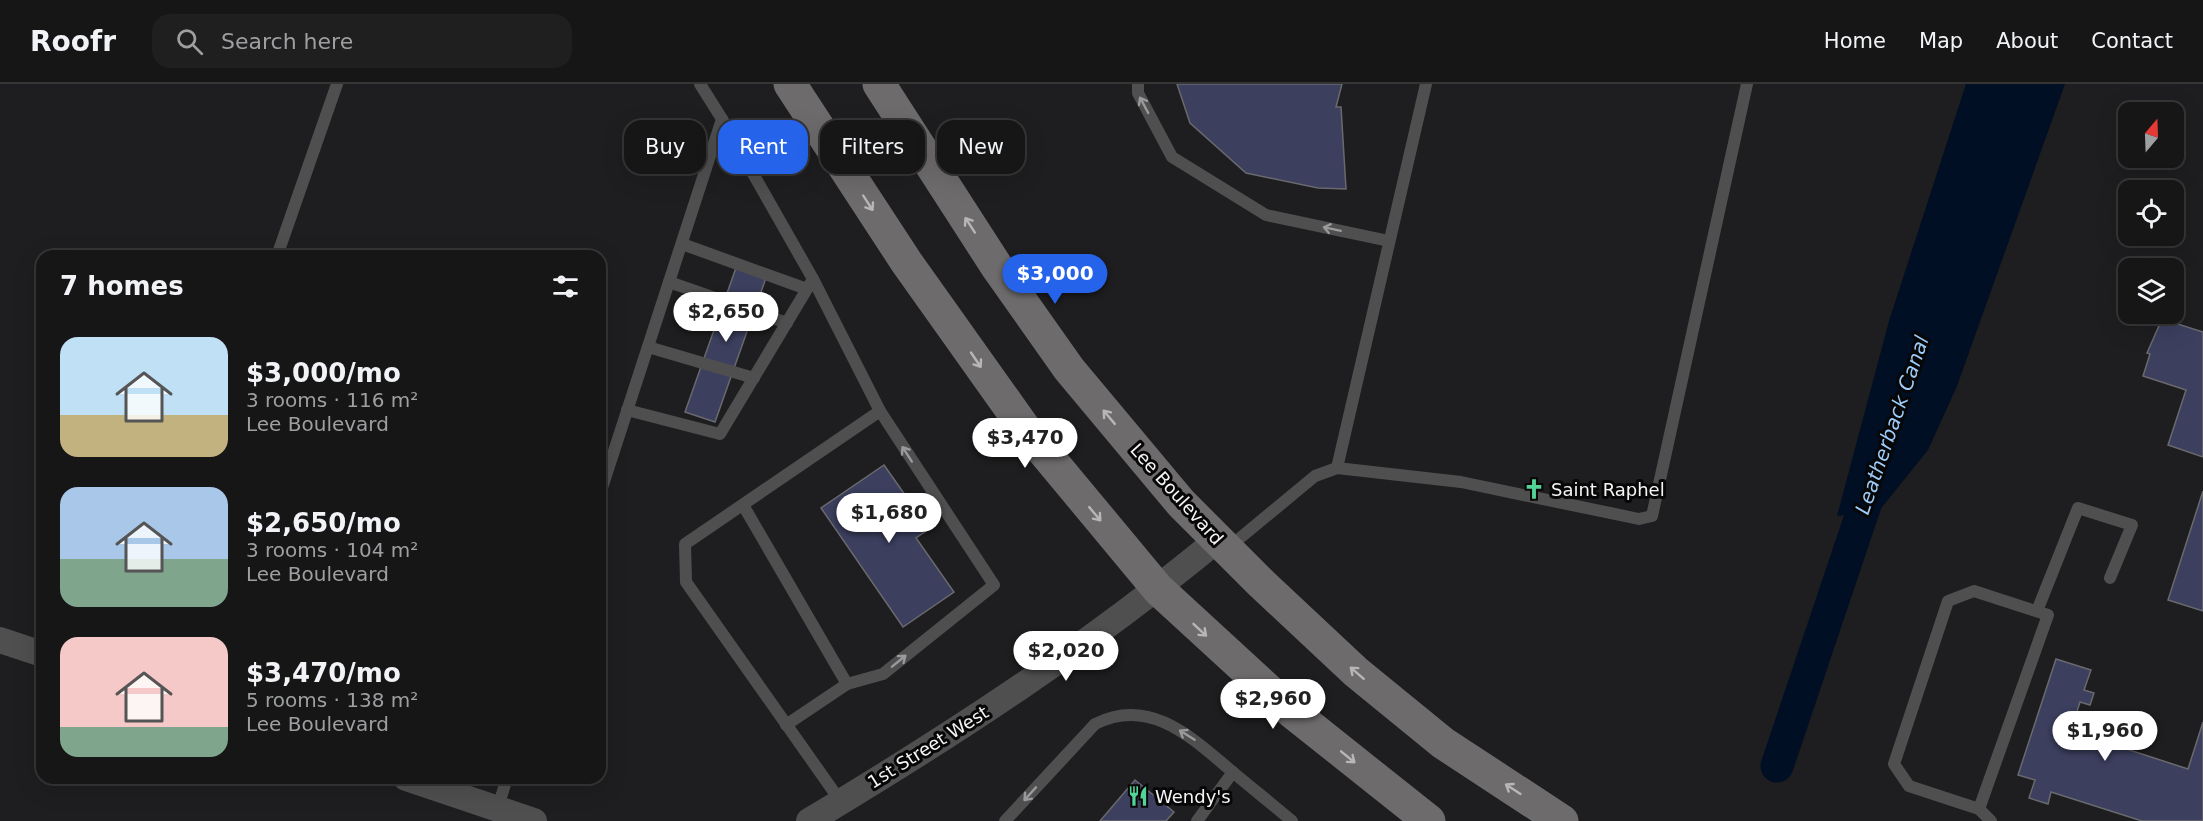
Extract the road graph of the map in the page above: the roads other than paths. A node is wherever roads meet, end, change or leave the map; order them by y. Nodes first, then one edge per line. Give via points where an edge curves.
1 (337, 84) edge
2 (700, 84) edge
3 (790, 84) edge
4 (879, 84) edge
5 (1138, 84) edge
6 (1426, 84) edge
7 (1747, 84) edge
8 (722, 119) junction
9 (1389, 241) junction
10 (682, 244) junction
11 (279, 250) edge
12 (669, 282) junction
13 (810, 284) junction
14 (787, 323) junction
15 (648, 347) junction
16 (754, 378) junction
17 (627, 410) junction
18 (880, 411) junction
19 (1337, 468) junction
20 (606, 475) edge
21 (743, 505) junction
22 (1222, 544) junction
23 (2110, 578) dead end
24 (1158, 589) junction
25 (2037, 611) junction
26 (0, 640) edge
27 (36, 652) edge
28 (847, 684) junction
29 (786, 725) junction
30 (1233, 772) junction
31 (423, 784) edge
32 (505, 784) edge
33 (1979, 809) junction
34 (497, 810) junction
35 (824, 814) edge
36 (534, 821) edge
37 (1005, 821) edge
38 (1197, 821) edge
39 (1292, 821) edge
40 (1429, 821) edge
41 (1562, 821) edge
42 (1991, 821) edge

1 - 11 lane
2 - 8 lane
3 -> 24 main road via 907,263 1012,412
22 -> 4 main road, Lee Boulevard via 1181,503 1068,369
9 -> 5 lane via 1266,215 1172,157 1138,93
6 - 9 lane
7 - 19 lane via 1652,516 1639,519 1461,483
8 - 10 lane
8 - 13 lane
9 - 19 lane
10 - 12 lane
10 - 13 lane
12 - 14 lane
12 - 15 lane
13 - 14 lane
13 - 18 lane
14 - 16 lane
15 - 16 lane
15 - 17 lane
16 - 17 lane via 720,434
17 - 20 lane
18 - 21 lane
28 -> 18 lane via 883,674 994,585
19 - 22 lane via 1315,476
21 - 28 lane
21 - 29 lane via 685,544 686,582
22 - 24 street, 1st Street West
41 -> 22 main road, Lee Boulevard via 1443,742 1356,672
23 - 25 lane via 2132,525 2078,508
24 - 35 street, 1st Street West via 1021,688
24 -> 40 main road via 1292,712
25 - 33 lane via 2048,615
25 - 33 lane via 1974,591 1948,601 1894,764 1909,786
26 - 27 street
28 - 29 lane
29 - 35 lane
30 -> 37 lane via 1191,736 1173,726 1131,713 1110,716 1095,724
30 - 38 lane
30 - 39 lane
31 - 34 street
32 - 34 lane
33 - 42 lane
34 - 36 street

